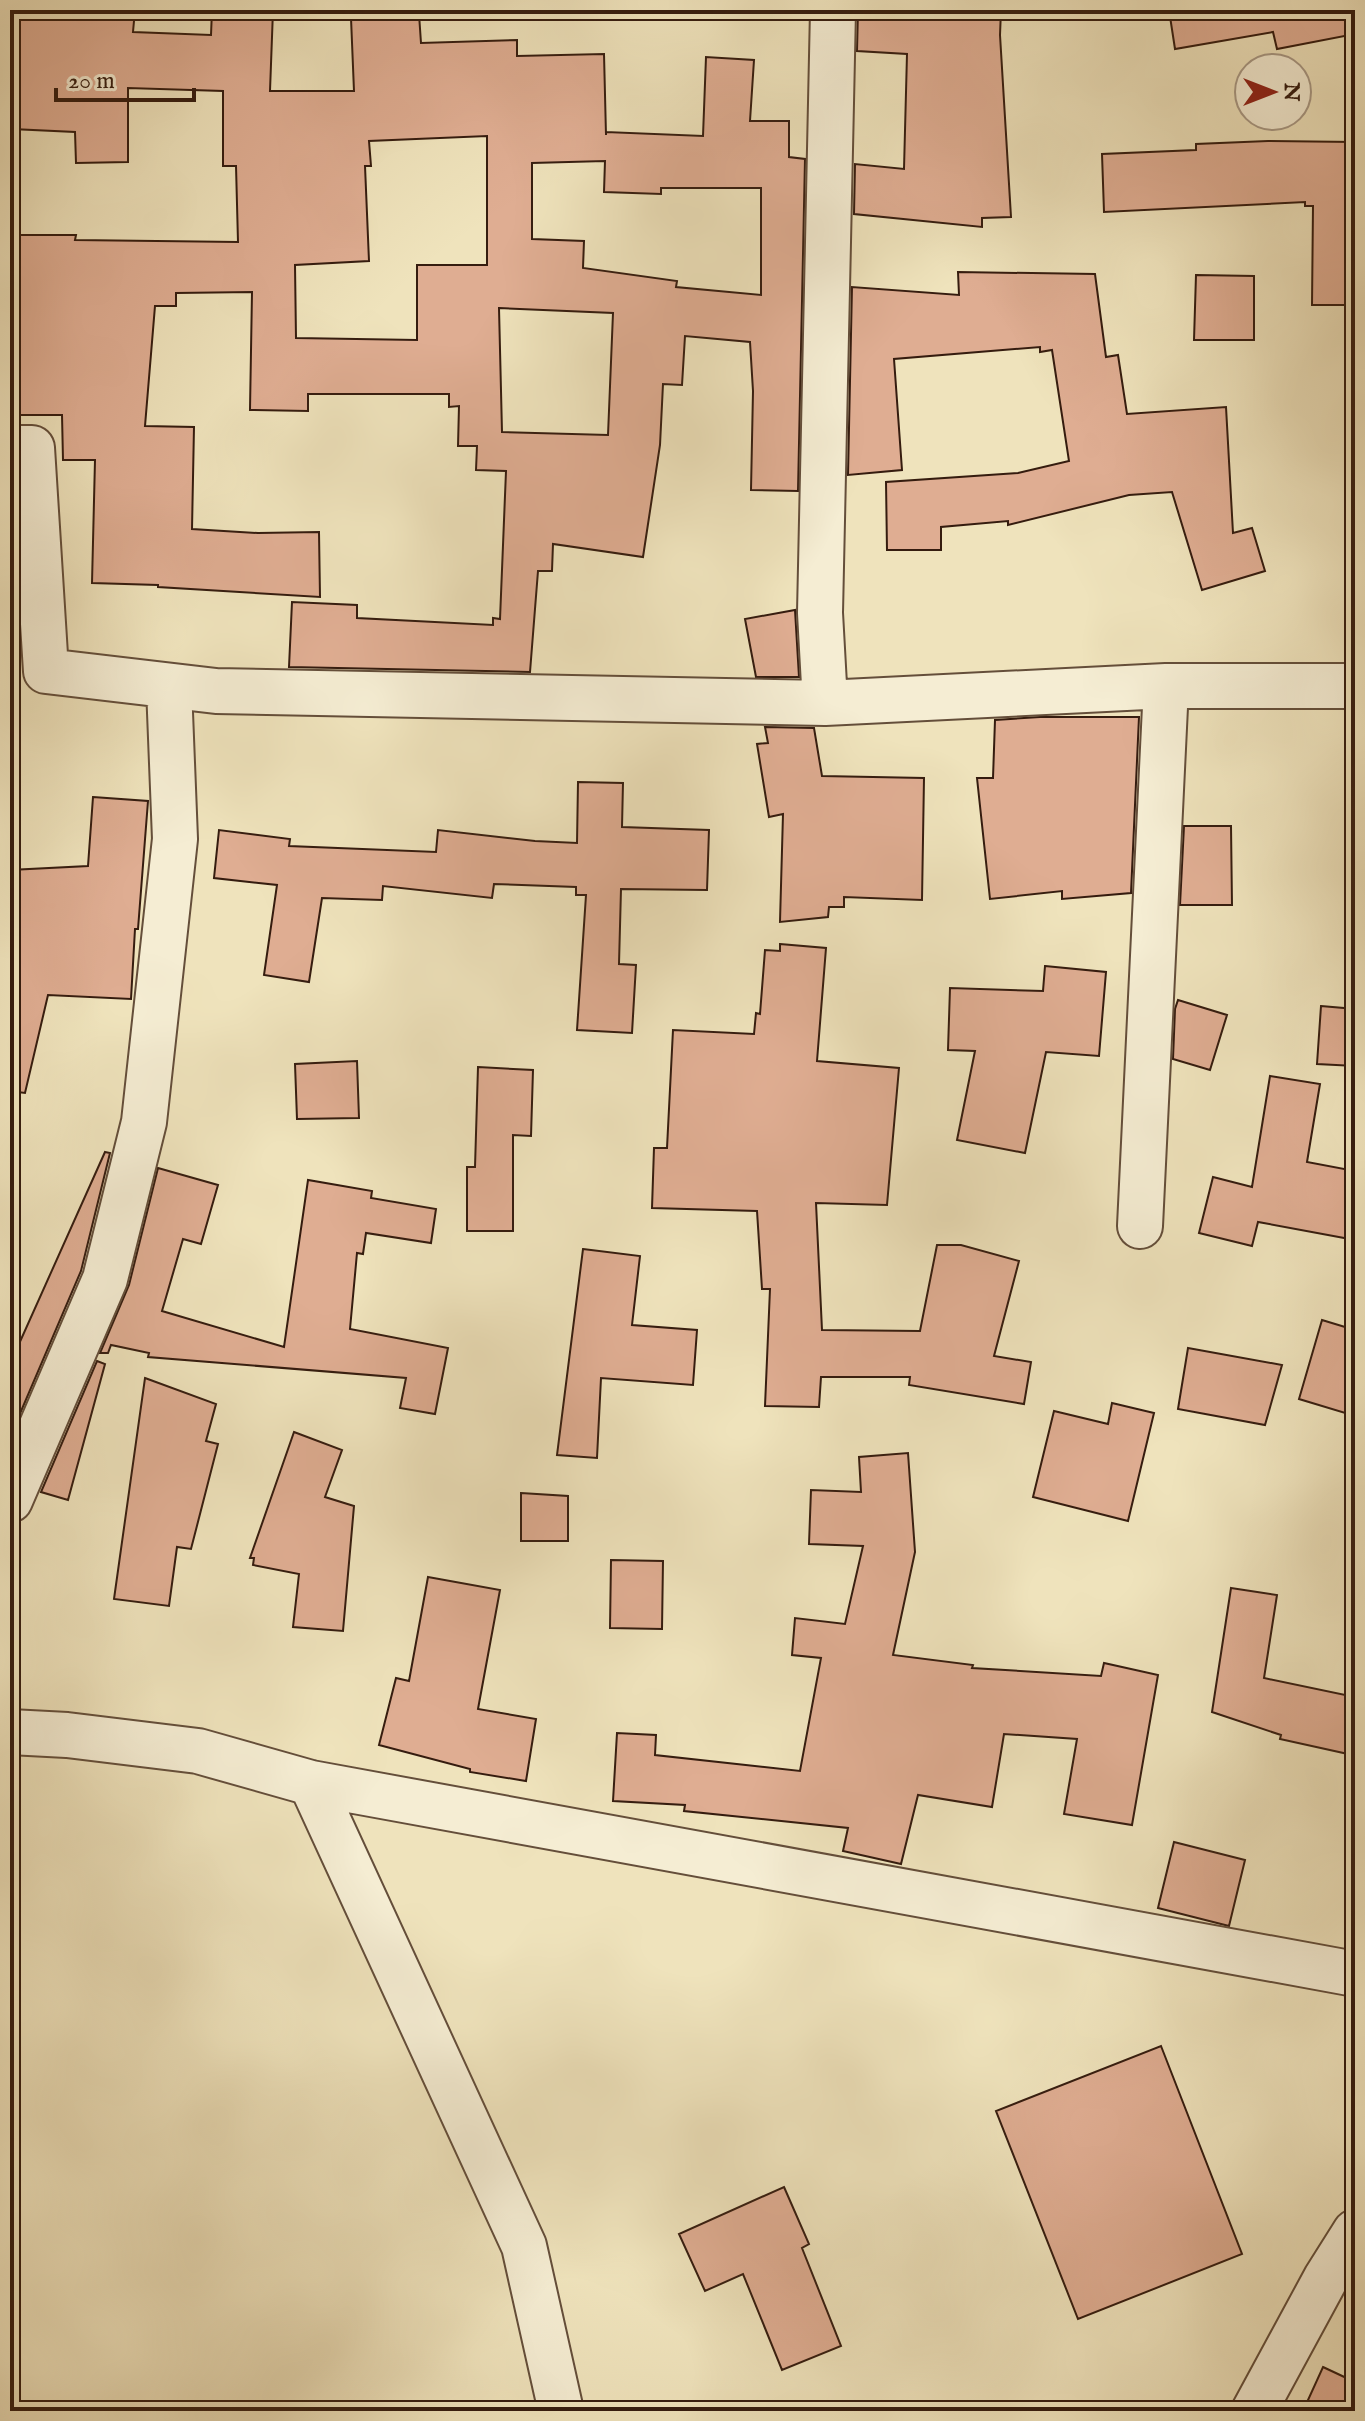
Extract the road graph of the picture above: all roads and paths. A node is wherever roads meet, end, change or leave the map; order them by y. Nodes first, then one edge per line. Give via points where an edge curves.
1 (833, 10) edge
2 (10, 448) edge
3 (1166, 686) junction
4 (1355, 686) edge
5 (169, 687) junction
6 (825, 703) junction
7 (1140, 1226) dead end
8 (10, 1500) edge
9 (10, 1732) edge
10 (311, 1783) junction
11 (1355, 1974) edge
12 (1355, 2232) edge
13 (561, 2411) edge
14 (1254, 2411) edge

1 - 6 street via 820,613
2 - 5 street via 32,448 46,671
3 - 4 street
3 - 6 street
3 - 7 street
5 - 6 street
5 - 8 street via 175,839 144,1122 105,1279
9 - 10 street via 198,1751
10 - 11 street
10 - 13 street via 524,2246
12 - 14 street

